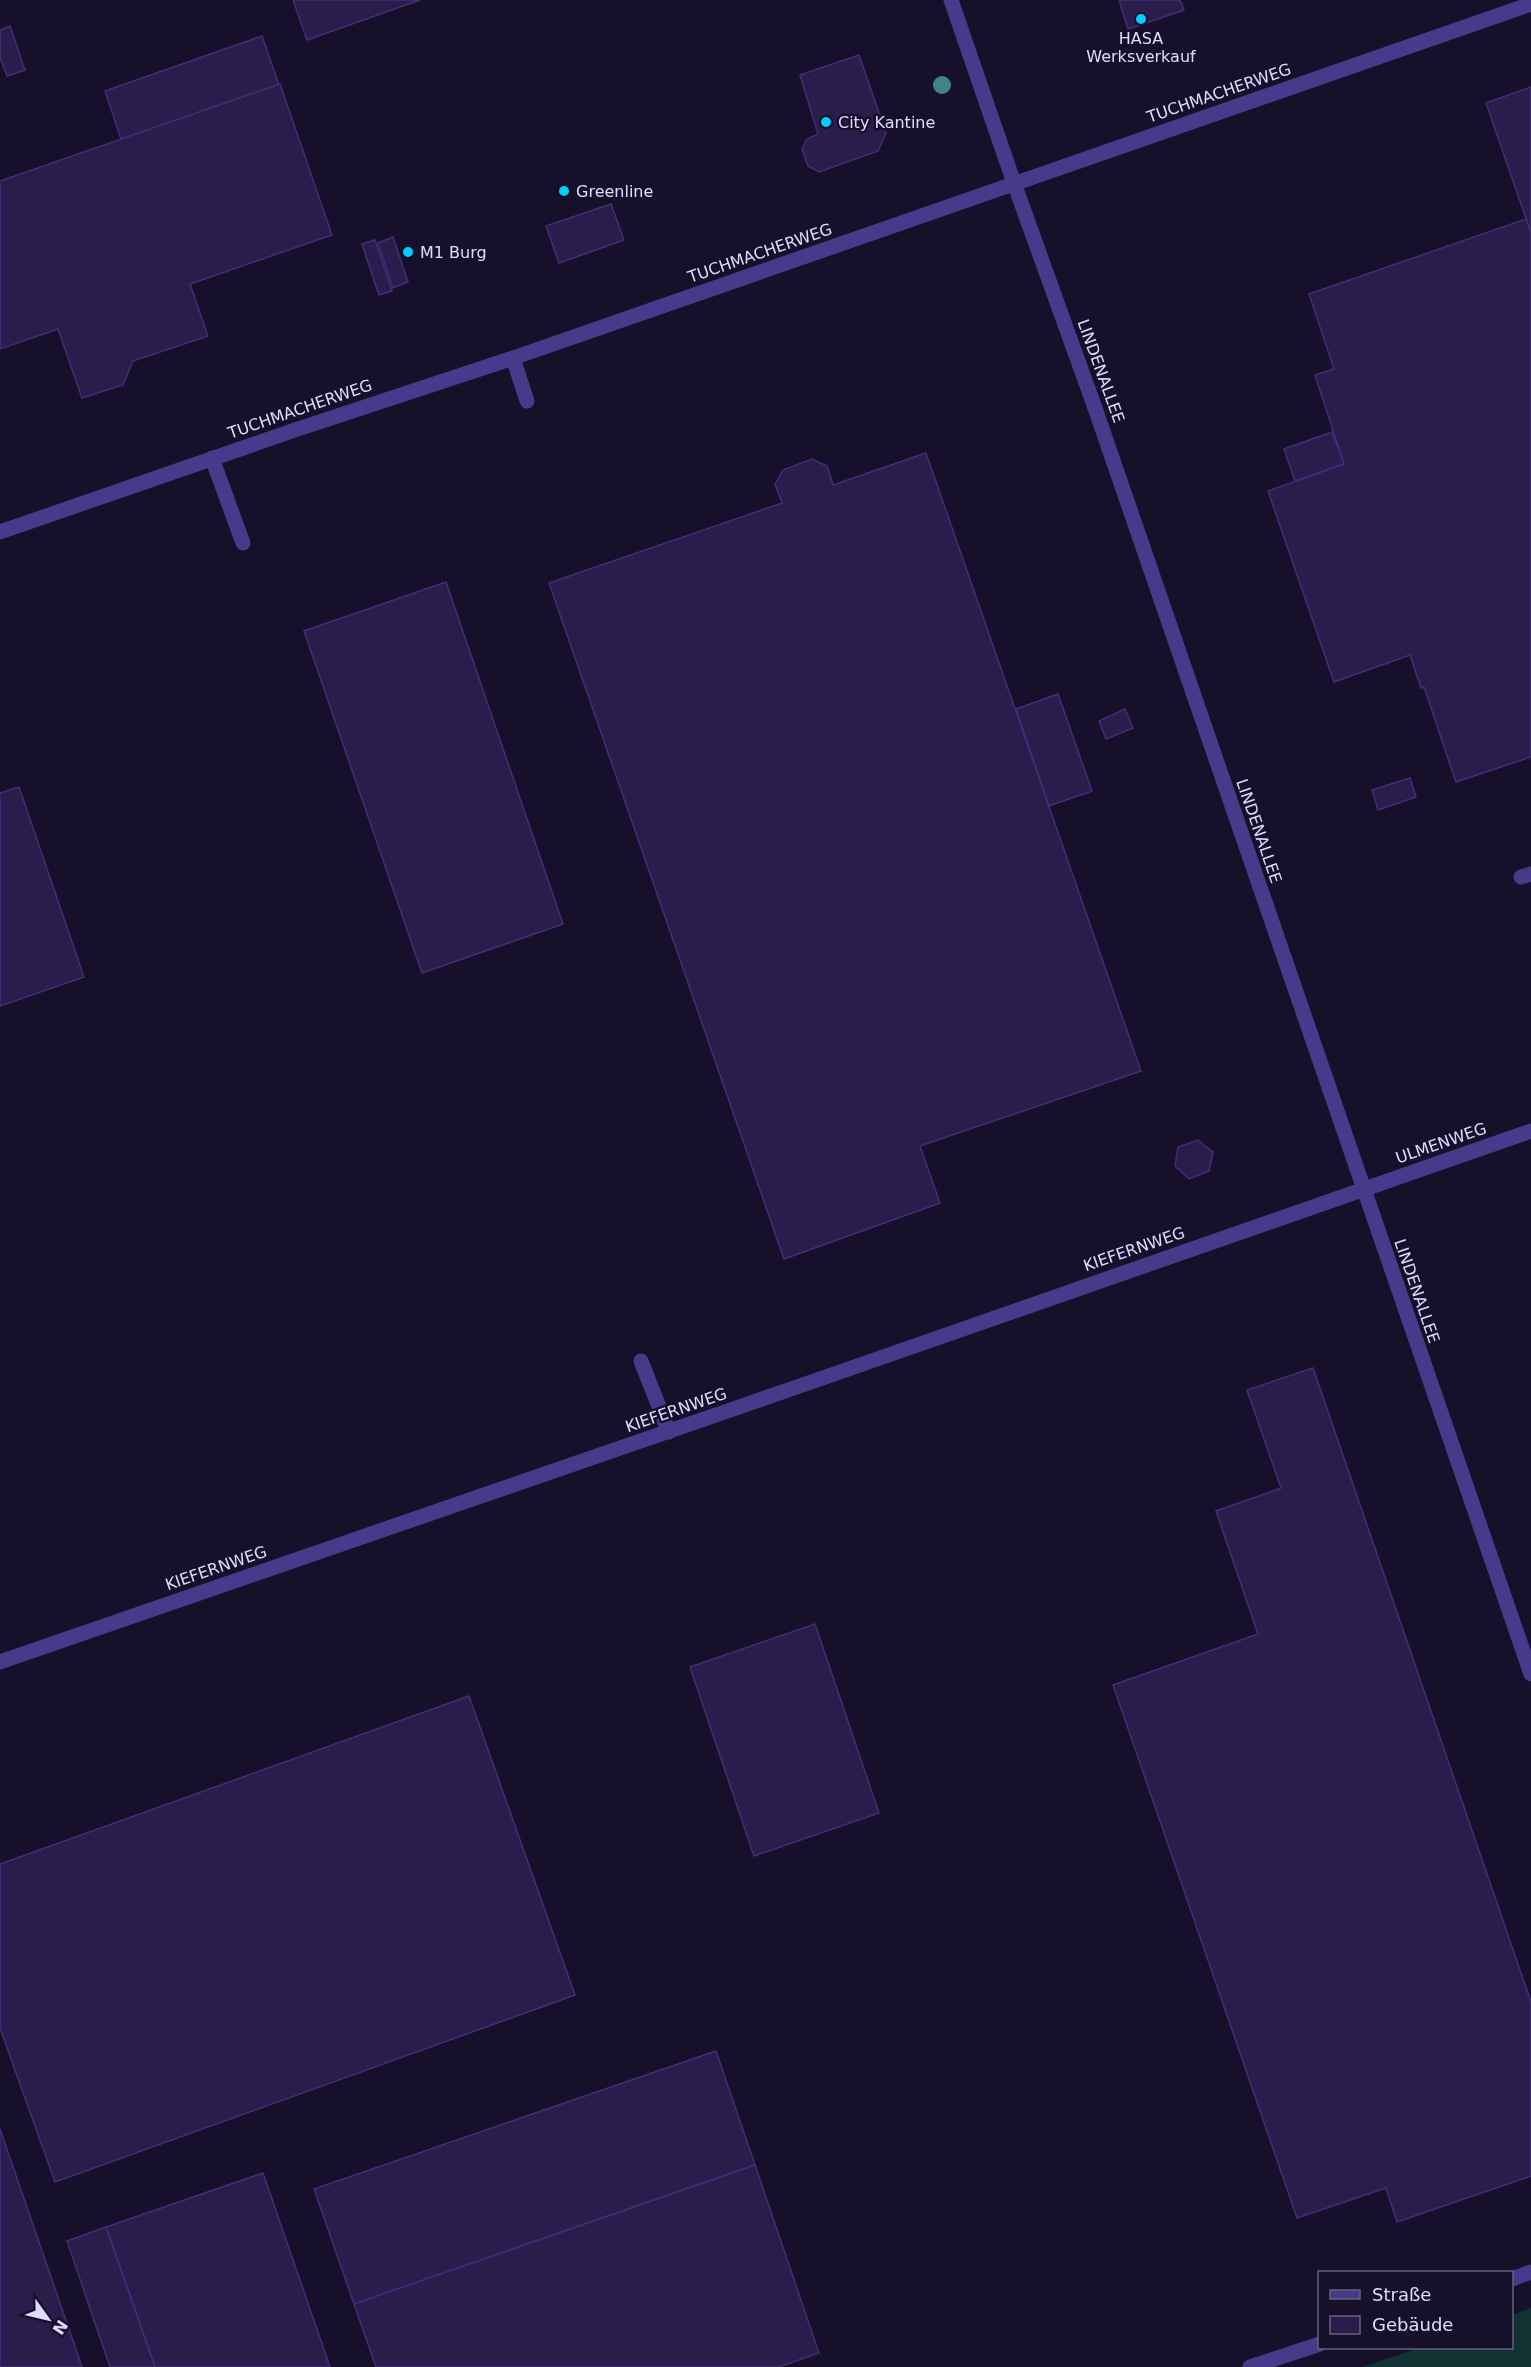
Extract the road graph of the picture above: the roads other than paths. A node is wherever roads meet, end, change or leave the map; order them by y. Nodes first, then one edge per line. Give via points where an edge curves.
1 (951, 0) edge
2 (1531, 4) edge
3 (1014, 183) junction
4 (513, 358) junction
5 (527, 401) dead end
6 (212, 458) junction
7 (0, 531) edge
8 (243, 543) dead end
9 (1531, 1131) edge
10 (1362, 1188) junction
11 (641, 1361) dead end
12 (669, 1432) junction
13 (0, 1662) edge
14 (1531, 1674) edge
15 (1531, 2272) edge
16 (1513, 2279) edge
17 (1318, 2345) edge
18 (1250, 2367) edge

1 - 3 street, LINDENALLEE
2 - 3 street, TUCHMACHERWEG
3 - 4 street, TUCHMACHERWEG
3 - 10 street, LINDENALLEE
4 - 5 street
4 - 6 street, TUCHMACHERWEG
6 - 7 street, TUCHMACHERWEG
6 - 8 street
9 - 10 street, ULMENWEG
10 - 12 street, KIEFERNWEG
10 - 14 street, LINDENALLEE
11 - 12 street
12 - 13 street, KIEFERNWEG
15 - 16 street
17 - 18 street

